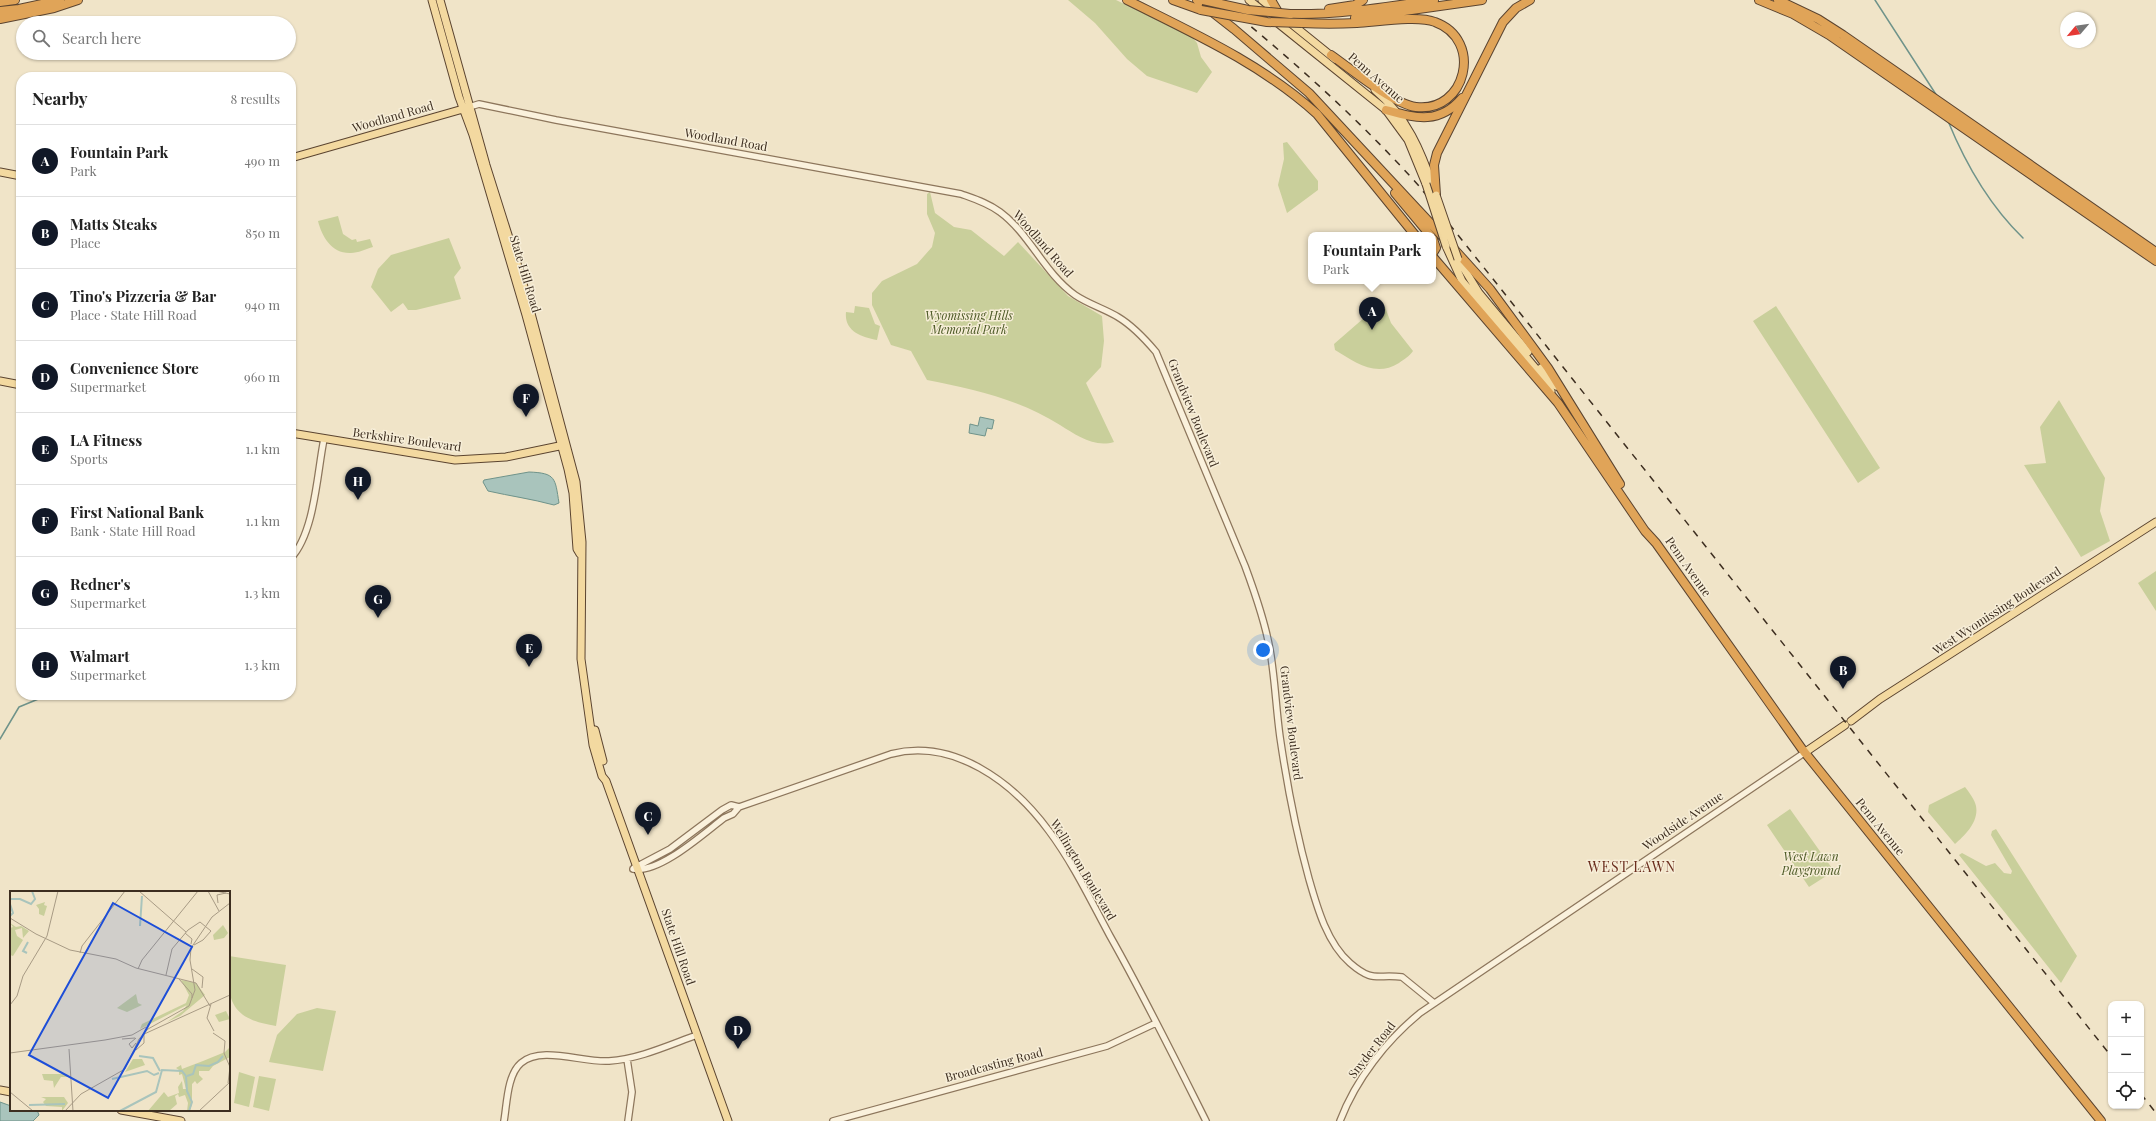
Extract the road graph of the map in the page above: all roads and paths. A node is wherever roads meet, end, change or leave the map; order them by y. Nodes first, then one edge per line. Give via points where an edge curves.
1 (15, 0) edge
2 (60, 0) edge
3 (78, 0) edge
4 (432, 0) edge
5 (440, 0) edge
6 (1128, 0) edge
7 (1173, 0) edge
8 (1197, 0) edge
9 (1203, 0) edge
10 (1249, 0) edge
11 (1262, 0) edge
12 (1271, 0) edge
13 (1363, 0) edge
14 (1434, 0) edge
15 (1482, 0) edge
16 (1530, 0) edge
17 (1759, 0) edge
18 (1778, 0) edge
19 (0, 2) edge
20 (0, 11) edge
21 (1278, 12) junction
22 (1290, 14) junction
23 (0, 19) edge
24 (1302, 23) junction
25 (1331, 55) junction
26 (1471, 84) junction
27 (467, 108) junction
28 (1386, 110) junction
29 (1398, 113) junction
30 (1367, 156) junction
31 (296, 157) edge
32 (0, 172) edge
33 (16, 175) edge
34 (1436, 195) junction
35 (1413, 232) edge
36 (1428, 232) edge
37 (2156, 252) edge
38 (1436, 261) edge
39 (2156, 261) edge
40 (1119, 317) joint
41 (0, 381) edge
42 (16, 384) edge
43 (1566, 398) junction
44 (1558, 403) junction
45 (296, 434) edge
46 (324, 439) junction
47 (564, 445) junction
48 (2156, 522) edge
49 (1653, 538) junction
50 (296, 551) edge
51 (1848, 723) joint
52 (1804, 752) junction
53 (739, 807) junction
54 (638, 868) junction
55 (1434, 1003) junction
56 (1156, 1022) junction
57 (697, 1035) junction
58 (627, 1059) junction
59 (0, 1090) edge
60 (10, 1092) edge
61 (126, 1111) edge
62 (181, 1121) edge
63 (504, 1121) edge
64 (628, 1121) edge
65 (728, 1121) edge
66 (833, 1121) edge
67 (1206, 1121) edge
68 (1340, 1121) edge
69 (2101, 1121) edge

1 - 19 highway
2 - 20 highway
3 - 23 highway via 54,8
4 - 27 main road, State Hill Road
5 - 27 main road, State Hill Road
6 - 35 highway via 1240,58 1317,114
7 - 24 highway, bridge via 1201,10 1267,22
8 - 30 highway, Penn Avenue via 1283,69 1309,93
9 - 22 highway, bridge via 1248,10
10 - 28 main road, Penn Avenue
11 - 21 main road, Penn Avenue
12 - 21 highway
13 - 22 highway via 1350,6
14 - 22 highway via 1334,13
15 - 24 highway via 1367,17
16 - 26 highway via 1516,8 1503,22
17 - 39 highway via 1793,14 1829,35
18 - 37 highway via 1818,19 1843,35
21 - 25 main road, Penn Avenue
24 - 25 highway via 1434,21 1448,29 1460,44 1464,70 1458,85 1445,99 1430,106 1416,107 1399,102
25 - 29 main road, Penn Avenue via 1381,95
26 - 29 highway via 1459,101 1440,114 1415,118
26 - 34 highway via 1436,159
27 - 31 main road, Woodland Road
27 - 40 street, Woodland Road via 478,104 961,194 985,203 999,212 1017,228 1042,262 1075,295
27 - 47 main road, State Hill Road via 481,166
28 - 29 highway
28 - 44 main road, Penn Avenue, bridge via 1408,140 1426,184 1446,246 1462,281 1537,370
29 - 34 main road, Penn Avenue via 1416,140
30 - 36 highway
30 - 43 highway, Penn Avenue via 1490,289 1548,368
32 - 33 main road
34 - 43 main road, Penn Avenue, bridge via 1458,259 1479,293
38 - 44 highway, Penn Avenue
40 - 55 street, Grandview Boulevard via 1137,331 1156,352 1256,598 1270,648 1280,735 1298,840 1324,924 1338,950 1359,970 1371,977 1402,977
41 - 42 main road
43 - 49 highway, Penn Avenue
44 - 49 highway, Penn Avenue via 1645,531
45 - 46 main road, Berkshire Boulevard
46 - 47 main road, Berkshire Boulevard via 455,460 506,457
46 - 50 street via 306,532
47 - 54 main road, State Hill Road via 573,494 577,549 581,558 581,659 593,745 602,776
48 - 51 main road, West Wyomissing Boulevard via 1880,699
49 - 52 highway, Penn Avenue
51 - 52 main road, Woodside Avenue
52 - 55 street, Woodside Avenue
52 - 69 highway, Penn Avenue
53 - 54 street, Wellington Boulevard via 733,814 665,862
53 - 54 street, Wellington Boulevard via 731,805 722,810 665,852
53 - 56 street, Wellington Boulevard via 898,752 938,752 954,755 975,765 1009,790 1036,815 1050,833 1130,971
54 - 57 main road, State Hill Road
55 - 68 street, Snyder Road via 1401,1029 1366,1072
56 - 66 street, Broadcasting Road via 1107,1046
56 - 67 street, Wellington Boulevard
57 - 58 street
57 - 65 main road, State Hill Road
58 - 63 street via 595,1062 541,1054 528,1058 514,1071
58 - 64 street via 632,1088
59 - 60 main road
61 - 62 main road

